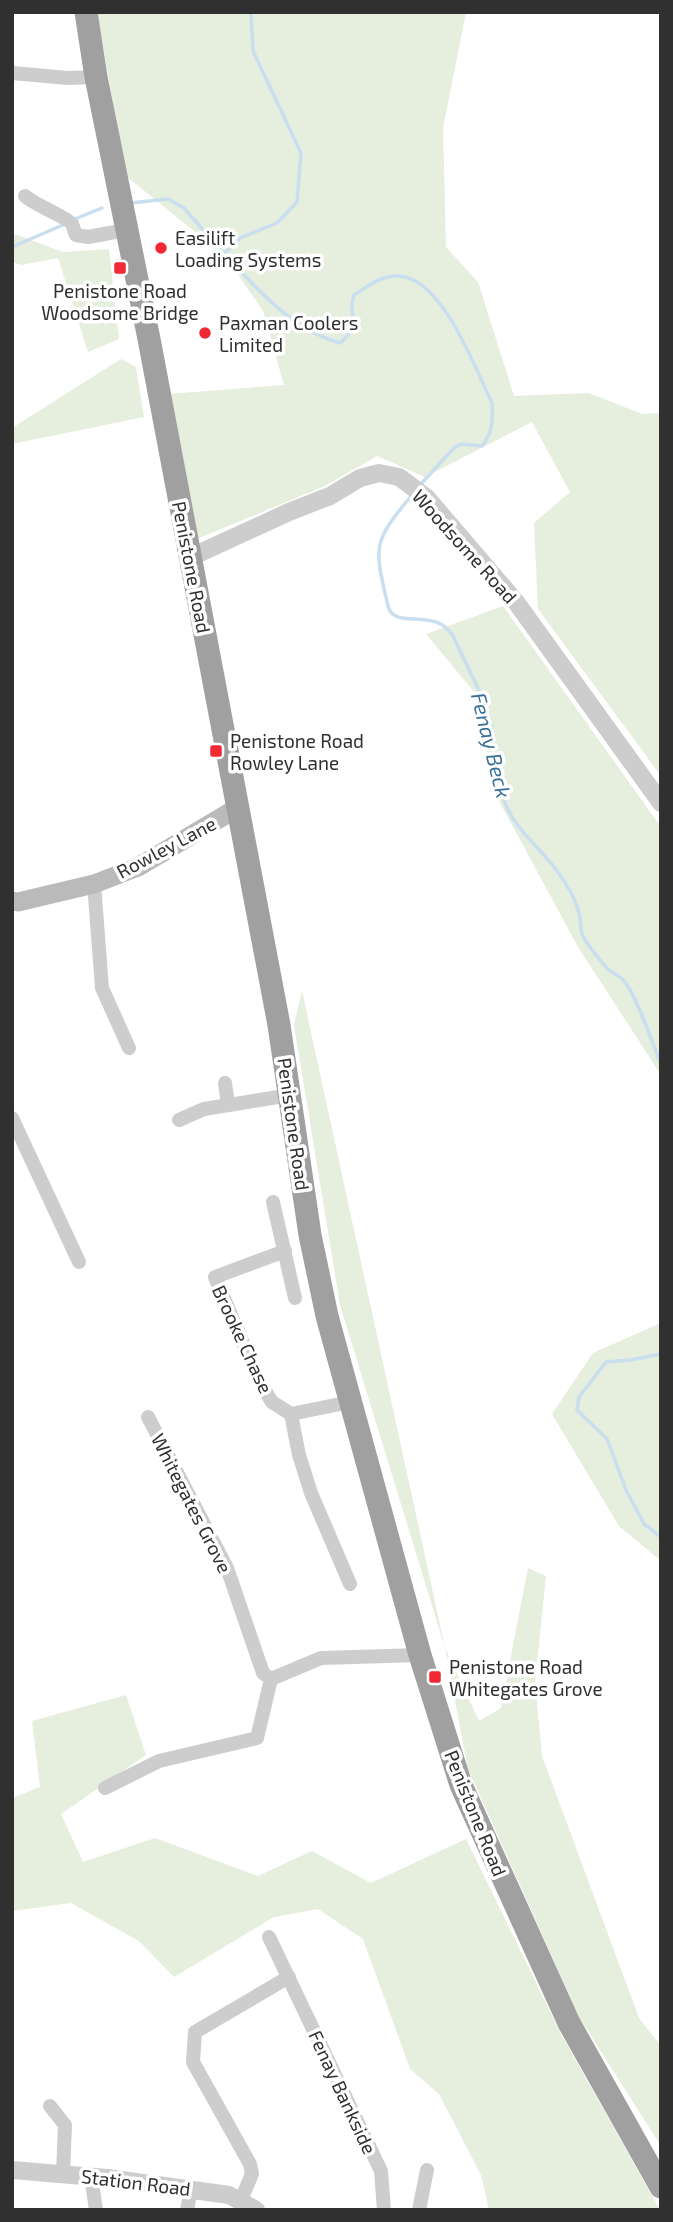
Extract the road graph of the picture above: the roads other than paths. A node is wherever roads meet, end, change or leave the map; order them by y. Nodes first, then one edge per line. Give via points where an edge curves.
1 (86, 12) edge
2 (12, 73) edge
3 (96, 77) junction
4 (25, 196) dead end
5 (126, 230) junction
6 (191, 557) junction
7 (661, 803) edge
8 (237, 808) junction
9 (94, 884) junction
10 (12, 901) edge
11 (129, 1048) dead end
12 (225, 1083) dead end
13 (290, 1095) junction
14 (228, 1105) junction
15 (12, 1118) edge
16 (179, 1119) dead end
17 (273, 1202) dead end
18 (285, 1251) junction
19 (79, 1262) dead end
20 (295, 1298) dead end
21 (350, 1402) junction
22 (291, 1414) junction
23 (148, 1418) dead end
24 (350, 1584) dead end
25 (420, 1655) junction
26 (271, 1679) junction
27 (105, 1788) dead end
28 (270, 1937) dead end
29 (289, 1977) junction
30 (50, 2106) dead end
31 (12, 2169) edge
32 (426, 2171) dead end
33 (63, 2174) junction
34 (91, 2176) junction
35 (661, 2187) edge
36 (191, 2189) junction
37 (249, 2205) edge
38 (96, 2210) edge
39 (187, 2210) edge
40 (384, 2210) edge
41 (419, 2210) edge

1 - 3 highway, Penistone Road
2 - 3 street
3 - 5 highway, Penistone Road
4 - 5 street via 69,222 76,235
5 - 6 highway, Penistone Road
6 - 7 street, Woodsome Road via 330,496 360,478 379,473 406,481 427,498 516,602
6 - 8 highway, Penistone Road
8 - 9 main road, Rowley Lane via 138,867
8 - 13 highway, Penistone Road
9 - 10 main road, Rowley Lane
9 - 11 street via 102,988
12 - 14 street
13 - 14 street
13 - 21 highway, Penistone Road via 310,1235
14 - 16 street
15 - 19 street
17 - 18 street
18 - 20 street
18 - 22 street, Brooke Chase via 215,1277 259,1381 272,1402
21 - 22 street
21 - 25 highway, Penistone Road
22 - 24 street via 311,1493
23 - 26 street, Whitegates Grove via 227,1568 263,1673
25 - 26 street via 321,1658
25 - 35 highway, Penistone Road via 461,1785 569,2023
26 - 27 street via 257,1738 159,1761
28 - 29 street, Fenay Bankside
29 - 37 street via 195,2032 193,2062 250,2164
29 - 40 street, Fenay Bankside via 381,2171
30 - 33 street via 65,2125
31 - 33 street, Station Road
32 - 41 street
33 - 34 street, Station Road
34 - 36 street, Station Road
34 - 38 street
36 - 37 street, Station Road via 229,2195
36 - 39 street

